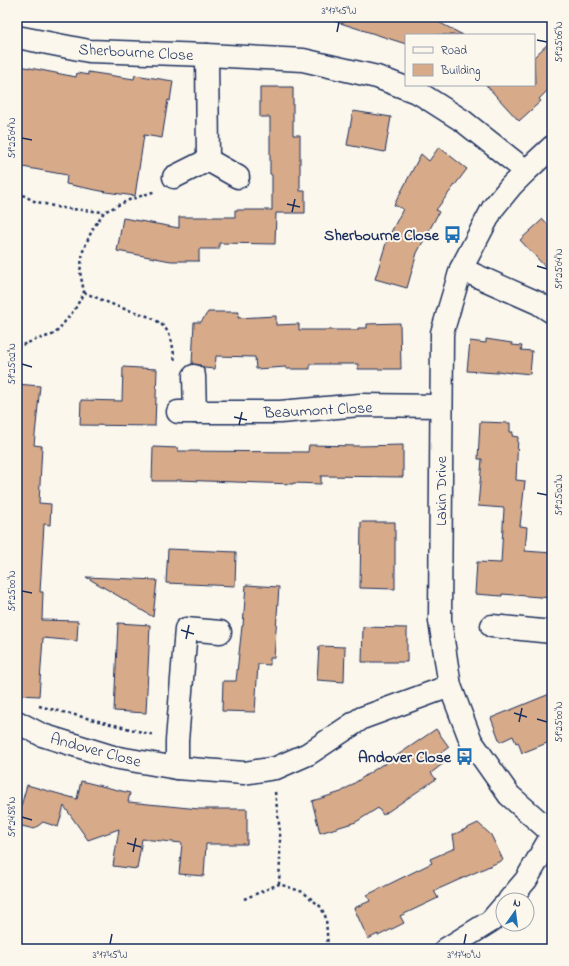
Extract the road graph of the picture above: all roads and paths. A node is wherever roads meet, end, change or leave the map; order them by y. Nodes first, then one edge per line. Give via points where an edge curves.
1 (17, 37) edge
2 (207, 55) junction
3 (552, 147) edge
4 (208, 160) junction
5 (526, 171) junction
6 (174, 177) joint
7 (238, 177) dead end
8 (17, 192) edge
9 (104, 212) junction
10 (461, 269) junction
11 (84, 292) junction
12 (552, 312) edge
13 (17, 347) edge
14 (185, 372) joint
15 (441, 406) junction
16 (492, 626) dead end
17 (220, 632) dead end
18 (546, 632) edge
19 (450, 686) junction
20 (34, 704) dead end
21 (17, 722) edge
22 (177, 740) junction
23 (177, 768) junction
24 (276, 768) junction
25 (552, 834) edge
26 (279, 884) junction
27 (516, 892) edge
28 (244, 899) dead end
29 (495, 916) edge
30 (328, 949) edge
31 (446, 949) edge

1 - 2 street, Sherbourne Close via 89,51
2 - 4 street, Sherbourne Close
2 - 5 street, Sherbourne Close via 303,60 377,77 419,93 463,121
3 - 5 street, Lakin Drive
4 - 6 street
4 - 7 street
5 - 10 street, Lakin Drive via 493,208
6 - 9 path via 162,188
8 - 9 path via 34,201 61,208
9 - 11 path via 92,230 83,251 80,272
10 - 12 street via 538,303
10 - 15 street, Lakin Drive via 442,333
11 - 13 path via 75,309 55,334
11 - 14 path via 155,320 169,336
14 - 15 street, Beaumont Close via 186,412 280,412 360,405
15 - 19 street, Lakin Drive via 440,621
16 - 18 street
17 - 22 street via 186,629
19 - 24 street, Andover Close via 362,718 308,754
19 - 25 street, Lakin Drive via 471,742 509,795
20 - 22 path
21 - 23 street, Andover Close via 42,735 112,756
22 - 23 street
23 - 24 street, Andover Close via 244,773
24 - 26 path via 274,786 280,832
25 - 27 street via 526,880
26 - 28 path
26 - 30 path via 303,892 321,907 326,918
29 - 31 street

